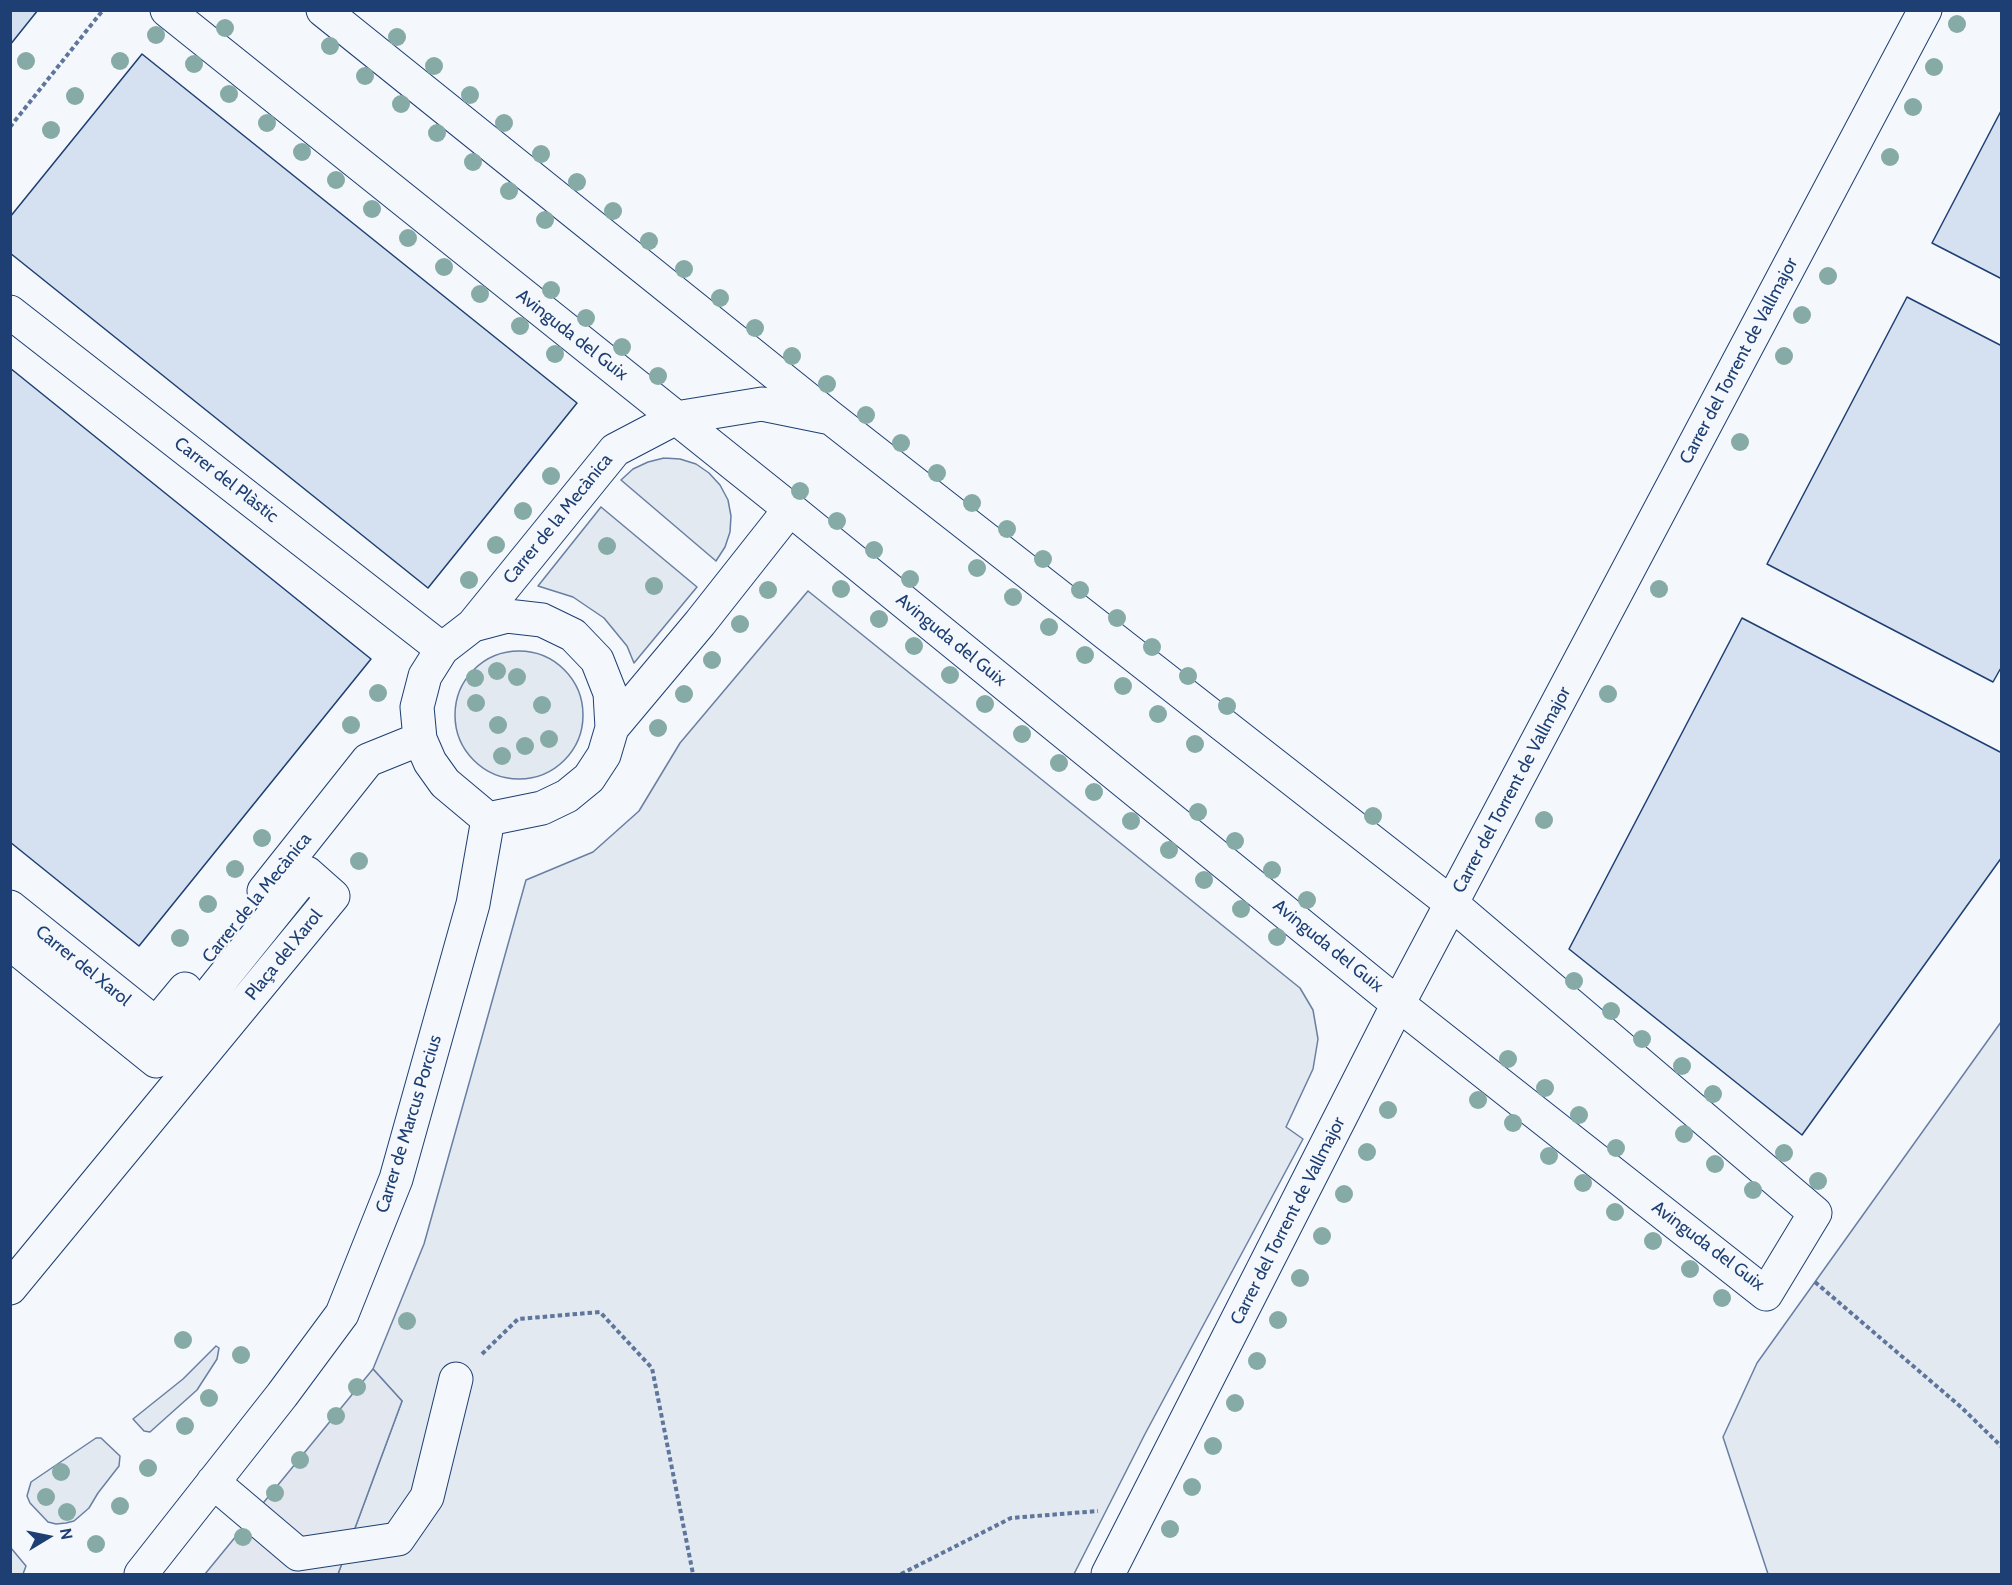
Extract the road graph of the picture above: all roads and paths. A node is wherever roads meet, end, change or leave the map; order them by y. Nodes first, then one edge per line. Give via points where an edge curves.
1 (103, 10) edge
2 (167, 10) edge
3 (323, 10) edge
4 (1924, 10) edge
5 (10, 127) edge
6 (10, 312) edge
7 (676, 418) junction
8 (831, 418) junction
9 (790, 509) junction
10 (473, 625) junction
11 (442, 649) junction
12 (612, 728) junction
13 (420, 739) junction
14 (488, 819) junction
15 (1452, 904) junction
16 (10, 907) edge
17 (10, 943) edge
18 (1398, 1004) junction
19 (156, 1024) joint
20 (1787, 1258) junction
21 (10, 1288) edge
22 (456, 1379) joint
23 (2001, 1447) edge
24 (213, 1482) junction
25 (1133, 1528) junction
26 (141, 1575) edge
27 (693, 1575) edge
28 (901, 1575) edge
29 (1108, 1575) edge

1 - 5 path
2 - 7 street, Avinguda del Guix
3 - 8 street, Avinguda del Guix
4 - 15 street, Carrer del Torrent de Vallmajor
6 - 11 street, Carrer del Plàstic
7 - 8 street, Carrer de la Mecànica via 762,404
7 - 9 street, Avinguda del Guix
7 - 10 street, Carrer de la Mecànica via 615,450
8 - 15 street, Avinguda del Guix
9 - 12 street
9 - 18 street, Avinguda del Guix
10 - 11 street
10 - 12 street via 507,616 542,620 573,635 597,660 610,693
11 - 13 street via 424,676 417,707
12 - 14 street via 604,754 589,778 567,796 542,808
13 - 14 street via 445,783
13 - 19 street, Carrer de la Mecànica via 368,760
14 - 24 street, Carrer de Marcus Porcius via 473,904 396,1179 342,1314
15 - 18 street, Carrer del Torrent de Vallmajor
15 - 20 street, Avinguda del Guix via 1815,1213
16 - 19 street, Carrer del Xarol
17 - 21 street, Plaça del Xarol via 156,1061 307,873 333,896
18 - 20 street, Avinguda del Guix via 1766,1294
18 - 25 street, Carrer del Torrent de Vallmajor
20 - 23 path
22 - 24 street via 427,1497 398,1539 298,1554
22 - 27 path via 518,1319 600,1312 652,1368
24 - 26 street, Carrer de Marcus Porcius
25 - 28 path via 1107,1511 1011,1518
25 - 29 street, Carrer del Torrent de Vallmajor

